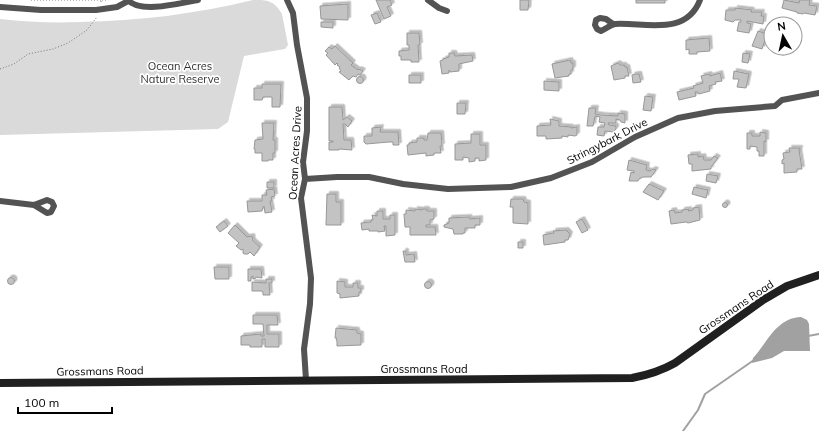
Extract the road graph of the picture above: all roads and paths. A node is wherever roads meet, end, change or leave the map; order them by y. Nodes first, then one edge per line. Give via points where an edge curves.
1 (31, 0) edge
2 (101, 0) edge
3 (128, 0) edge
4 (198, 0) edge
5 (287, 0) edge
6 (428, 0) edge
7 (700, 0) edge
8 (0, 7) edge
9 (447, 11) dead end
10 (98, 15) dead end
11 (613, 24) dead end
12 (0, 66) edge
13 (4, 67) junction
14 (0, 69) edge
15 (819, 93) edge
16 (305, 180) junction
17 (0, 201) edge
18 (34, 205) dead end
19 (819, 275) edge
20 (306, 380) junction
21 (0, 383) edge

1 - 2 path
3 - 4 street via 135,5 148,7
3 - 8 street via 117,7 96,10
5 - 16 street, Ocean Acres Drive via 293,13 308,98 303,162
6 - 9 street
7 - 11 street via 691,14 670,25
10 - 13 path via 87,30 68,43 28,54 14,64
12 - 13 path
13 - 14 path
15 - 16 street, Stringybark Drive via 782,100 775,106 715,111 678,118 635,137 592,162 551,178 511,186 448,189 354,176
16 - 20 street, Ocean Acres Drive via 302,208 311,278 304,349
17 - 18 street
19 - 20 street, Grossmans Road via 776,292 748,309 675,363 644,376 605,379
20 - 21 street, Grossmans Road

